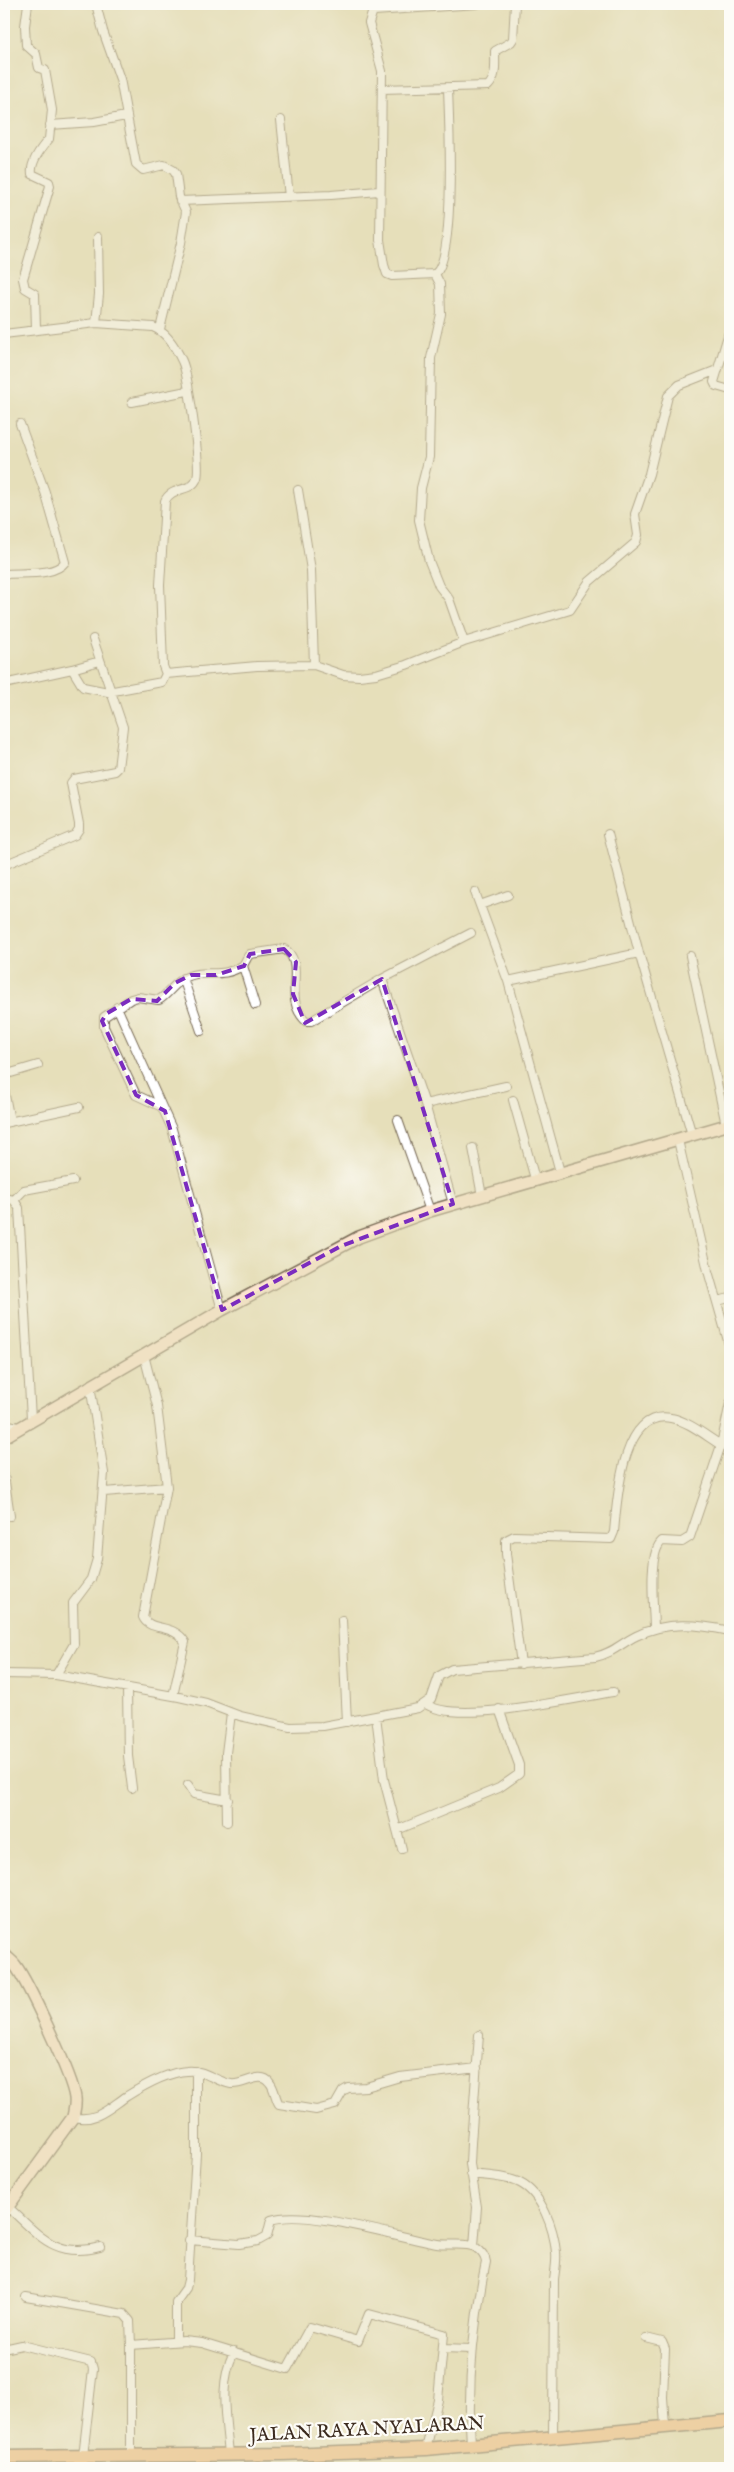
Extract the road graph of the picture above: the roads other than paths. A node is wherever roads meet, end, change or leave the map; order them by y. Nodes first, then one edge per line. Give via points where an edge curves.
1 (28, 4) edge
2 (96, 4) edge
3 (477, 4) edge
4 (514, 4) edge
5 (375, 7) edge
6 (448, 88) junction
7 (382, 90) junction
8 (126, 116) junction
9 (281, 120) dead end
10 (50, 125) junction
11 (379, 191) junction
12 (289, 198) junction
13 (180, 202) junction
14 (98, 237) dead end
15 (435, 274) junction
16 (96, 323) junction
17 (730, 329) edge
18 (36, 330) junction
19 (160, 330) junction
20 (4, 334) edge
21 (717, 370) junction
22 (730, 390) edge
23 (187, 391) junction
24 (132, 402) dead end
25 (20, 424) dead end
26 (298, 490) dead end
27 (4, 574) edge
28 (93, 638) dead end
29 (464, 642) junction
30 (100, 661) junction
31 (314, 665) junction
32 (72, 669) junction
33 (166, 674) junction
34 (4, 684) edge
35 (110, 691) junction
36 (608, 834) dead end
37 (4, 865) edge
38 (475, 892) dead end
39 (508, 895) dead end
40 (480, 905) junction
41 (471, 933) dead end
42 (639, 953) junction
43 (690, 956) dead end
44 (243, 966) junction
45 (184, 978) junction
46 (382, 980) junction
47 (508, 981) junction
48 (255, 1005) dead end
49 (117, 1007) junction
50 (201, 1031) dead end
51 (38, 1065) dead end
52 (4, 1075) edge
53 (506, 1086) dead end
54 (4, 1090) edge
55 (513, 1100) dead end
56 (424, 1104) junction
57 (79, 1107) dead end
58 (162, 1107) junction
59 (398, 1120) dead end
60 (7, 1122) edge
61 (728, 1124) edge
62 (692, 1135) junction
63 (679, 1142) junction
64 (473, 1148) dead end
65 (560, 1172) junction
66 (535, 1179) junction
67 (73, 1181) dead end
68 (482, 1196) junction
69 (4, 1198) edge
70 (14, 1200) junction
71 (453, 1204) junction
72 (430, 1211) junction
73 (730, 1298) edge
74 (717, 1301) junction
75 (222, 1310) junction
76 (730, 1348) edge
77 (144, 1355) junction
78 (90, 1385) junction
79 (730, 1403) edge
80 (31, 1419) junction
81 (4, 1424) edge
82 (18, 1427) junction
83 (4, 1437) edge
84 (721, 1445) junction
85 (4, 1474) edge
86 (167, 1487) junction
87 (104, 1492) junction
88 (10, 1516) dead end
89 (342, 1620) dead end
90 (654, 1629) junction
91 (730, 1630) edge
92 (521, 1664) junction
93 (4, 1674) edge
94 (56, 1675) junction
95 (127, 1688) junction
96 (613, 1692) dead end
97 (173, 1696) junction
98 (426, 1704) junction
99 (499, 1709) junction
100 (231, 1713) junction
101 (376, 1716) junction
102 (347, 1722) junction
103 (188, 1785) dead end
104 (132, 1788) dead end
105 (228, 1800) junction
106 (228, 1822) dead end
107 (397, 1830) junction
108 (402, 1849) dead end
109 (4, 1954) edge
110 (479, 2035) dead end
111 (477, 2068) junction
112 (196, 2071) junction
113 (72, 2117) junction
114 (471, 2174) junction
115 (6, 2210) edge
116 (190, 2240) junction
117 (474, 2246) junction
118 (100, 2247) dead end
119 (26, 2297) dead end
120 (646, 2338) dead end
121 (176, 2341) junction
122 (132, 2345) junction
123 (443, 2348) junction
124 (4, 2349) edge
125 (471, 2349) junction
126 (234, 2352) junction
127 (730, 2421) edge
128 (665, 2426) junction
129 (553, 2438) junction
130 (471, 2445) junction
131 (426, 2449) junction
132 (229, 2454) junction
133 (131, 2455) junction
134 (83, 2456) junction
135 (4, 2457) edge

1 - 10 street via 26,45 36,54 39,67 45,70 52,110
2 - 8 street via 120,79
3 - 5 street
4 - 6 street via 513,39 495,51 493,82 488,86
5 - 7 street via 369,23 382,71
6 - 7 street
6 - 15 street via 450,194 442,259
7 - 11 street
8 - 10 street
8 - 13 street via 138,168 169,166 176,174
9 - 12 street
10 - 18 street via 49,139 41,146 32,174 49,182 50,186 23,279 25,288 35,294
11 - 12 street
11 - 15 street via 380,240 388,274 402,278
12 - 13 street
13 - 19 street via 186,218
14 - 16 street
15 - 29 street via 440,284 441,314 430,358 429,457 421,488 419,520 429,561 439,586 449,599
16 - 18 street
16 - 19 street
17 - 21 street
18 - 20 street
19 - 23 street via 183,363
21 - 22 street via 715,384
21 - 29 street via 679,385 668,396 649,474 635,514 636,542 589,582 570,610
23 - 24 street
23 - 33 street via 199,454 198,471 195,483 171,492 165,501 160,585
25 - 27 street via 65,562 62,567 52,570
26 - 31 street via 311,570
28 - 30 street
29 - 31 street via 376,674 343,675
30 - 32 street
30 - 35 street
31 - 33 street
32 - 34 street
32 - 35 street via 83,687
33 - 35 street via 162,682
35 - 37 street via 124,733 118,768 74,779 71,783 79,824 74,835
36 - 42 street
38 - 40 street
39 - 40 street
40 - 47 street
41 - 46 street
42 - 47 street
42 - 62 street
43 - 61 street
44 - 45 street via 216,975 199,973
44 - 46 street via 250,954 284,949 290,953 296,962 293,994 296,1007 306,1022 315,1020
44 - 48 street
45 - 49 street via 158,1000 138,997
45 - 50 street
46 - 56 street
47 - 65 street
49 - 58 street
49 - 58 street via 102,1021 132,1087 140,1098
51 - 52 street
53 - 56 street
54 - 60 street
55 - 66 street
56 - 71 street
57 - 60 street
58 - 75 street via 172,1128
59 - 72 street
61 - 62 street
62 - 63 street
63 - 65 street
63 - 74 street
64 - 68 street
65 - 66 street
66 - 68 street
67 - 70 street via 24,1190
68 - 71 street
69 - 70 street
70 - 80 street via 19,1208
71 - 72 street
72 - 75 street via 341,1246
73 - 74 street
74 - 76 street
75 - 77 street
77 - 78 street
77 - 86 street via 157,1406
78 - 80 street
78 - 87 street
79 - 84 street
80 - 82 street
81 - 82 street
82 - 83 street
84 - 90 street via 690,1537 682,1542 662,1541 655,1550
84 - 92 street via 676,1420 664,1417 652,1420 636,1436 627,1452 614,1532 610,1539 514,1536 506,1540
85 - 88 street
86 - 87 street
86 - 97 street via 143,1617 145,1622 175,1630 185,1642
87 - 94 street via 94,1573 73,1603 74,1644
89 - 102 street
90 - 91 street via 689,1624
90 - 92 street via 604,1655
92 - 98 street via 452,1669 436,1679 431,1699
93 - 94 street
94 - 95 street
95 - 97 street
95 - 104 street
96 - 99 street
97 - 100 street
98 - 99 street via 437,1710
98 - 101 street via 409,1711
99 - 107 street via 519,1765 519,1774 499,1788
100 - 102 street via 290,1726
100 - 105 street via 226,1754
101 - 102 street
101 - 107 street via 384,1780
103 - 105 street via 194,1794
105 - 106 street
107 - 108 street
109 - 113 street via 24,1981 66,2071 75,2097
110 - 111 street
111 - 112 street via 400,2077 366,2087 348,2088 334,2105 316,2110 279,2104 265,2079 234,2084
111 - 114 street
112 - 113 street via 178,2072 149,2085 100,2115 88,2119
112 - 116 street via 196,2154
113 - 115 street
114 - 117 street via 477,2207
114 - 129 street via 519,2182 530,2190 538,2199 554,2240
115 - 118 street via 58,2248 75,2252
116 - 117 street via 247,2243 268,2236 271,2220 301,2218 385,2231 438,2244
116 - 121 street via 187,2284 176,2306
117 - 125 street via 484,2255 486,2262
119 - 122 street via 124,2314 130,2321
120 - 128 street via 662,2342 664,2349
121 - 122 street
121 - 126 street via 202,2343
122 - 133 street
123 - 125 street
123 - 126 street via 442,2332 369,2314 358,2341 310,2327 287,2369
123 - 131 street via 438,2400
124 - 134 street via 22,2345 91,2362 93,2369
125 - 130 street via 468,2404
126 - 132 street via 225,2375
127 - 128 main road, JALAN RAYA NYALARAN
128 - 129 main road, JALAN RAYA NYALARAN
129 - 130 main road, JALAN RAYA NYALARAN
130 - 131 main road, JALAN RAYA NYALARAN
131 - 132 main road, JALAN RAYA NYALARAN
132 - 133 main road, JALAN RAYA NYALARAN
133 - 134 main road, JALAN RAYA NYALARAN
134 - 135 main road, JALAN RAYA NYALARAN

